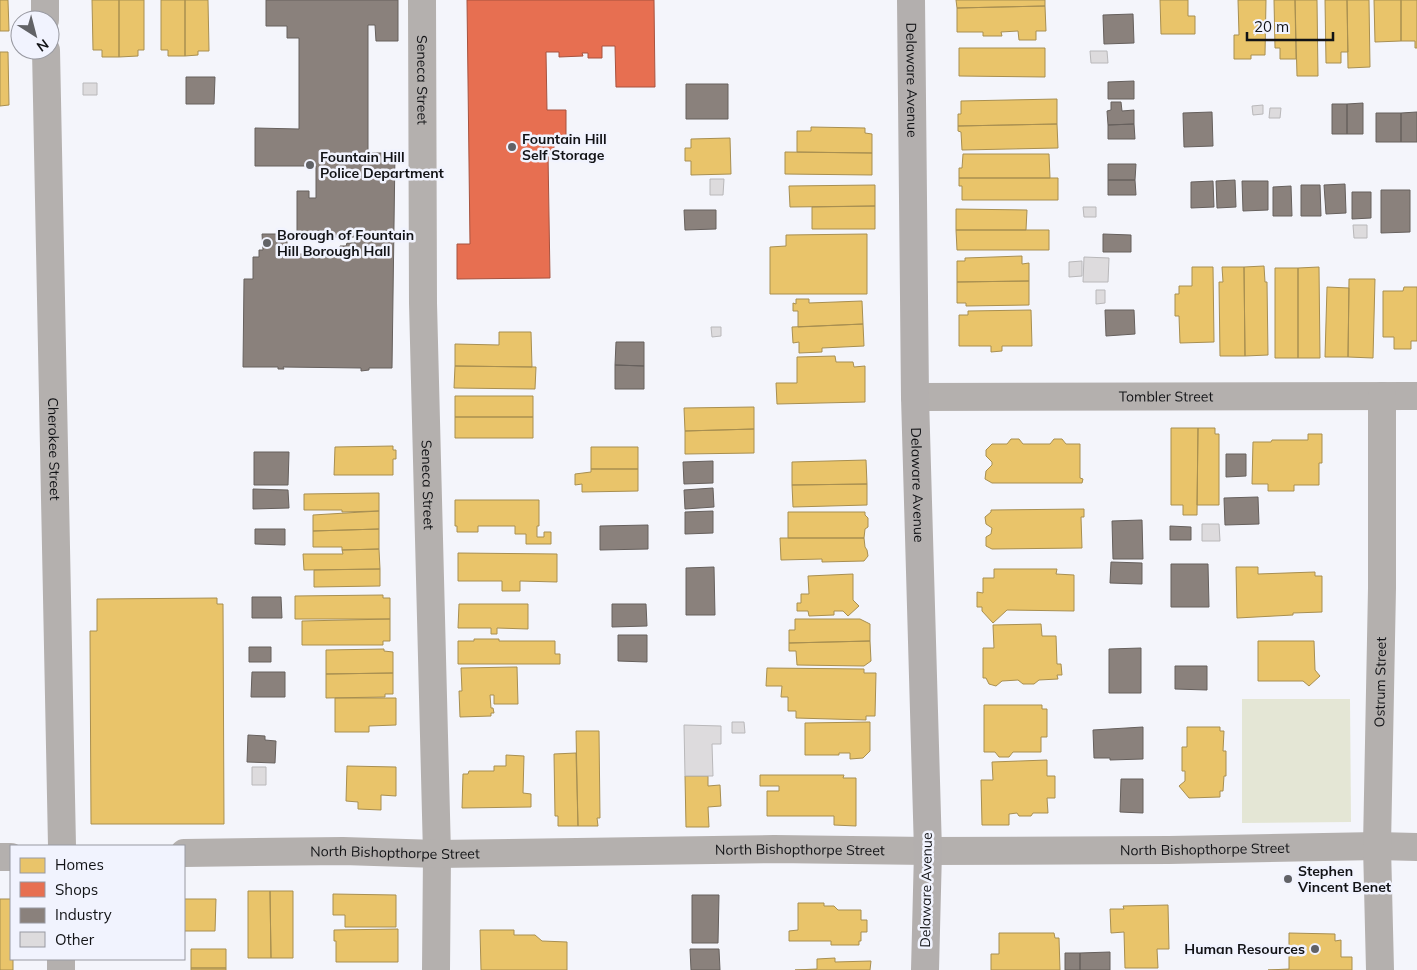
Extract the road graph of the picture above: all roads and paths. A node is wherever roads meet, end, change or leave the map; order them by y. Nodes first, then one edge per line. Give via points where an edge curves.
1 (422, 0) edge
2 (910, 0) edge
3 (46, 60) edge
4 (1382, 396) junction
5 (1417, 396) edge
6 (915, 397) junction
7 (62, 845) edge
8 (1378, 846) junction
9 (1417, 847) edge
10 (928, 851) junction
11 (185, 853) edge
12 (437, 854) junction
13 (436, 970) edge
14 (925, 970) edge
15 (1380, 970) edge

1 - 12 street, Seneca Street via 423,303
2 - 6 main road, Delaware Avenue
3 - 7 street, Cherokee Street
4 - 5 street, Tombler Street
4 - 6 street, Tombler Street
4 - 8 street, Ostrum Street
6 - 10 main road, Delaware Avenue
8 - 9 street, North Bishopthorpe Street
8 - 10 street, North Bishopthorpe Street
8 - 15 street, Ostrum Street
10 - 12 street, North Bishopthorpe Street via 774,849
10 - 14 main road, Delaware Avenue
11 - 12 street, North Bishopthorpe Street via 343,851
12 - 13 street, Seneca Street

